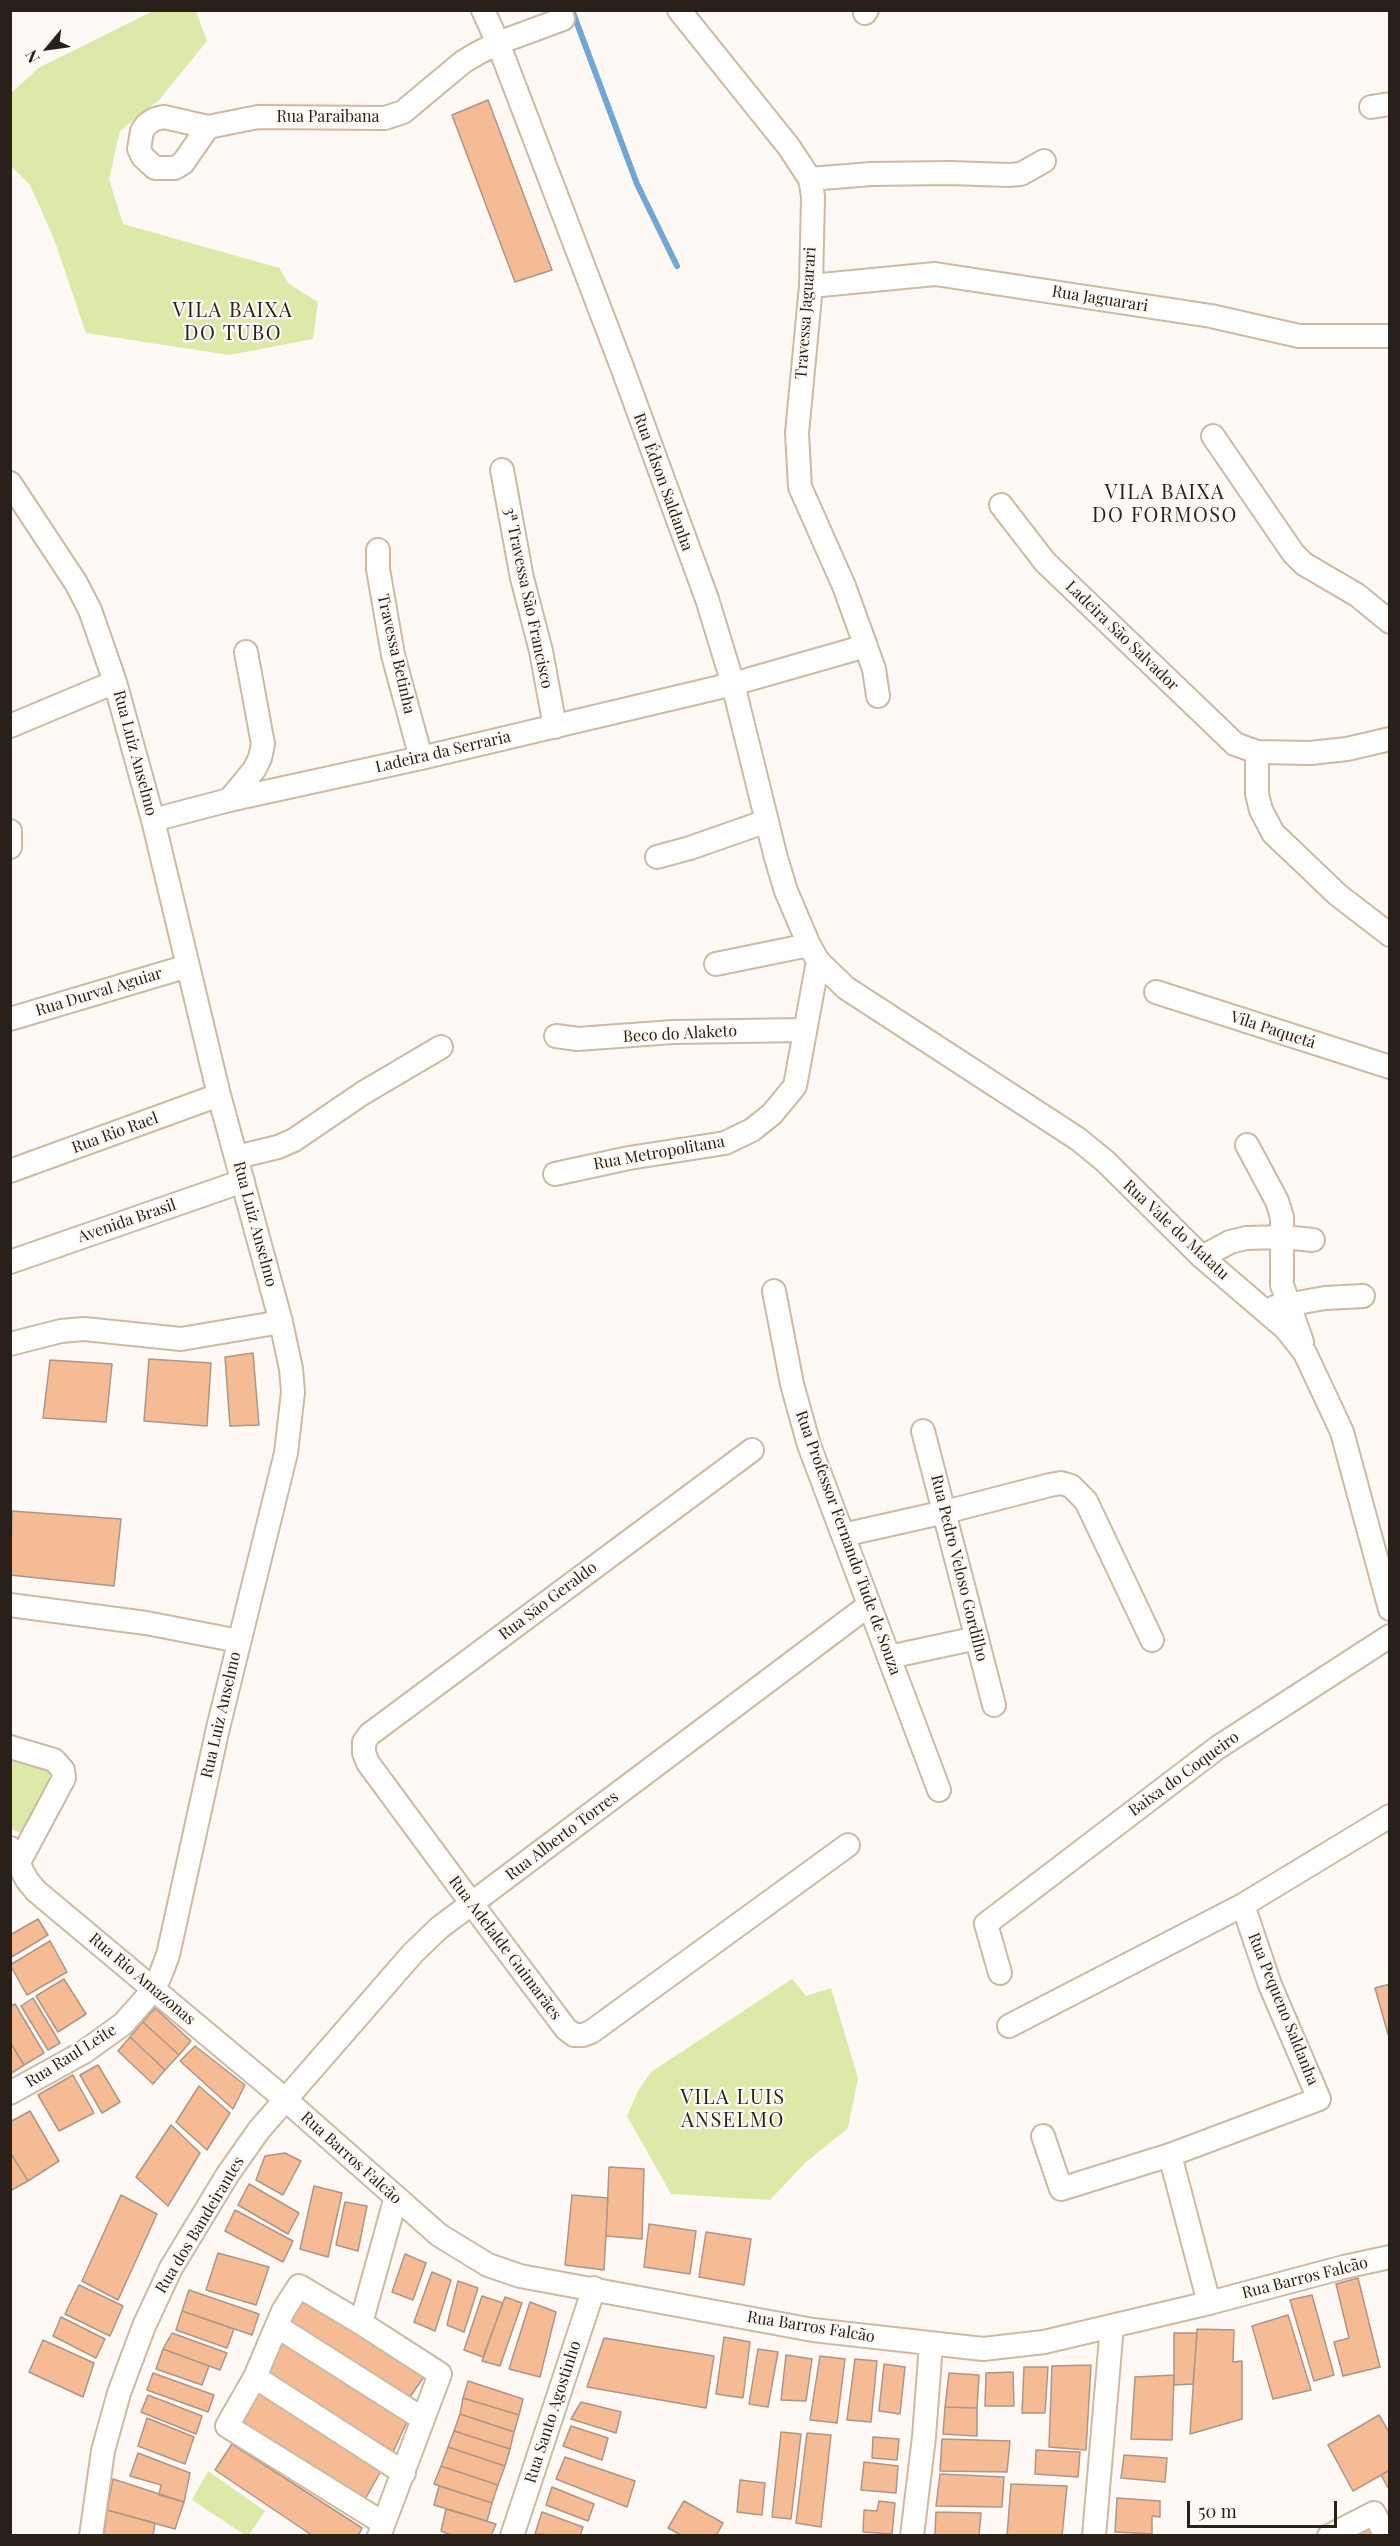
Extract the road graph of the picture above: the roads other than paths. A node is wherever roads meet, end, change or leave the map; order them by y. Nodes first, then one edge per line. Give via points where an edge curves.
1 (483, 10) edge
2 (560, 10) edge
3 (679, 10) edge
4 (498, 43) junction
5 (208, 127) dead end
6 (1044, 161) dead end
7 (810, 179) junction
8 (810, 286) junction
9 (1389, 336) edge
10 (1214, 436) dead end
11 (502, 470) dead end
12 (10, 483) edge
13 (1001, 505) dead end
14 (378, 550) dead end
15 (1389, 622) edge
16 (866, 646) junction
17 (246, 652) dead end
18 (115, 682) junction
19 (733, 684) junction
20 (878, 696) dead end
21 (10, 726) edge
22 (555, 727) junction
23 (1389, 739) edge
24 (1257, 753) junction
25 (421, 758) junction
26 (228, 800) junction
27 (153, 820) junction
28 (767, 821) junction
29 (10, 831) edge
30 (10, 847) edge
31 (657, 857) dead end
32 (1389, 935) edge
33 (813, 953) junction
34 (716, 964) dead end
35 (188, 966) junction
36 (1156, 992) dead end
37 (10, 1019) edge
38 (804, 1030) junction
39 (556, 1036) dead end
40 (441, 1047) dead end
41 (1389, 1067) edge
42 (219, 1095) junction
43 (1247, 1145) dead end
44 (237, 1157) junction
45 (10, 1171) edge
46 (555, 1174) dead end
47 (243, 1181) junction
48 (1283, 1237) junction
49 (1313, 1240) dead end
50 (1202, 1257) junction
51 (10, 1262) edge
52 (774, 1291) dead end
53 (1363, 1296) dead end
54 (1289, 1303) junction
55 (1264, 1309) junction
56 (281, 1322) junction
57 (10, 1344) edge
58 (1305, 1353) junction
59 (923, 1431) dead end
60 (752, 1450) dead end
61 (945, 1512) junction
62 (843, 1535) junction
63 (10, 1605) edge
64 (869, 1605) junction
65 (1389, 1610) edge
66 (1389, 1636) edge
67 (977, 1638) junction
68 (1152, 1640) dead end
69 (239, 1641) junction
70 (888, 1657) junction
71 (994, 1705) dead end
72 (10, 1747) edge
73 (368, 1763) joint
74 (939, 1790) dead end
75 (1389, 1816) edge
76 (848, 1845) dead end
77 (14, 1856) edge
78 (472, 1904) junction
79 (1243, 1905) junction
80 (1000, 1972) dead end
81 (154, 1989) junction
82 (1009, 2025) dead end
83 (10, 2093) edge
84 (286, 2100) junction
85 (1044, 2136) dead end
86 (1170, 2155) junction
87 (396, 2198) junction
88 (1389, 2257) edge
89 (594, 2288) junction
90 (1209, 2303) junction
91 (361, 2323) junction
92 (278, 2326) junction
93 (1112, 2326) junction
94 (931, 2344) junction
95 (255, 2378) junction
96 (423, 2419) junction
97 (404, 2473) junction
98 (381, 2529) edge
99 (91, 2535) edge
100 (512, 2535) edge
101 (912, 2535) edge
102 (1094, 2535) edge
103 (1329, 2535) edge
104 (1386, 2535) edge

1 - 4 street, Rua Édson Saldanha
2 - 4 street, Rua Paraibana via 563,19
3 - 7 street, Travessa Jaguarari via 789,147
4 - 5 street, Rua Paraibana via 463,62 403,112 385,118 258,117
4 - 19 street, Rua Édson Saldanha via 622,367 707,599
6 - 7 street via 1014,175 870,174
7 - 8 street, Travessa Jaguarari
8 - 9 street, Rua Jaguarari via 935,274 1211,316 1299,336
8 - 16 street, Travessa Jaguarari via 797,433 800,487
10 - 15 street via 1293,553 1304,564 1357,595
11 - 22 street, 3ª Travessa São Francisco
12 - 18 street, Rua Luiz Anselmo via 76,583 90,610
13 - 24 street, Ladeira São Salvador via 1045,562 1235,744
14 - 25 street, Travessa Betinha via 393,655
16 - 19 street, Ladeira da Serraria
16 - 20 street, Travessa Jaguarari
17 - 26 street via 263,744 254,770
18 - 21 street
18 - 27 street, Rua Luiz Anselmo
19 - 22 street, Ladeira da Serraria
19 - 28 street, Rua Édson Saldanha
22 - 25 street, Ladeira da Serraria
23 - 24 street via 1310,753
24 - 32 street via 1257,794 1272,833 1338,895
25 - 26 street, Ladeira da Serraria
26 - 27 street, Ladeira da Serraria
27 - 35 street, Rua Luiz Anselmo
28 - 31 street
28 - 33 street, Rua Édson Saldanha via 786,891
29 - 30 street
33 - 34 street
33 - 38 street, Rua Metropolitana
33 - 50 street, Rua Vale do Matatu via 846,988 1078,1139
35 - 37 street, Rua Durval Aguiar
35 - 42 street, Rua Luiz Anselmo
36 - 41 street, Vila Paquetá
38 - 39 street, Beco do Alaketo via 673,1032 578,1039
38 - 46 street, Rua Metropolitana via 795,1086 772,1114 752,1130 725,1143
40 - 44 street via 294,1140
42 - 44 street, Rua Luiz Anselmo
42 - 45 street, Rua Rio Rael
43 - 48 street via 1277,1202
44 - 47 street, Rua Luiz Anselmo
47 - 51 street, Avenida Brasil
47 - 56 street, Rua Luiz Anselmo
48 - 49 street
48 - 50 street via 1245,1238
48 - 54 street via 1282,1285
50 - 55 street, Rua Vale do Matatu
52 - 62 street, Rua Professor Fernando Tude de Souza via 792,1384
53 - 54 street
54 - 55 street
54 - 58 street
55 - 58 street, Rua Vale do Matatu
56 - 57 street via 181,1339 84,1329
56 - 69 street, Rua Luiz Anselmo via 291,1368 292,1418
58 - 65 street, Rua Vale do Matatu via 1342,1432
59 - 61 street, Rua Pedro Veloso Gordilho
60 - 73 street, Rua Sāo Geraldo via 370,1734 364,1743
61 - 62 street
61 - 67 street, Rua Pedro Veloso Gordilho
61 - 68 street via 1062,1483 1071,1486 1086,1501
62 - 64 street, Rua Professor Fernando Tude de Souza
63 - 69 street via 146,1623
64 - 70 street, Rua Professor Fernando Tude de Souza
64 - 78 street, Rua Alberto Torres
66 - 80 street, Baixa do Coqueiro via 1217,1748 986,1924
67 - 70 street
67 - 71 street, Rua Pedro Veloso Gordilho
69 - 81 street, Rua Luiz Anselmo via 168,1955
70 - 74 street, Rua Professor Fernando Tude de Souza
72 - 77 street via 54,1760 63,1770 64,1778
73 - 78 street, Rua Adelalde Guimarães
75 - 79 street
76 - 78 street, Rua Adelalde Guimarães via 583,2035 566,2029
77 - 81 street, Rua Rio Amazonas via 36,1891
78 - 84 street, Rua Alberto Torres via 413,1953
79 - 82 street
79 - 86 street, Rua Pequeno Saldanha via 1270,1985 1319,2099
81 - 83 street, Rua Raul Leite via 102,2041
81 - 84 street, Rua Rio Amazonas
84 - 87 street, Rua Barros Falcão
84 - 99 street, Rua dos Bandeirantes via 228,2174 171,2268 144,2326 103,2451
85 - 86 street, Rua Pequeno Saldanha via 1061,2189
86 - 90 street
87 - 89 street, Rua Barros Falcão via 439,2235 488,2265 520,2276
87 - 91 street
88 - 90 street, Rua Barros Falcão
89 - 94 street, Rua Barros Falcão via 813,2330
89 - 100 street, Rua Santo Agostinho
90 - 93 street, Rua Barros Falcão
91 - 92 street via 299,2286
91 - 96 street via 440,2374
92 - 95 street
92 - 96 street
93 - 94 street, Rua Barros Falcão via 1016,2347 983,2349
93 - 102 street
94 - 101 street
95 - 97 street
95 - 98 street via 228,2426
96 - 97 street
97 - 98 street
103 - 104 street via 1374,2513

